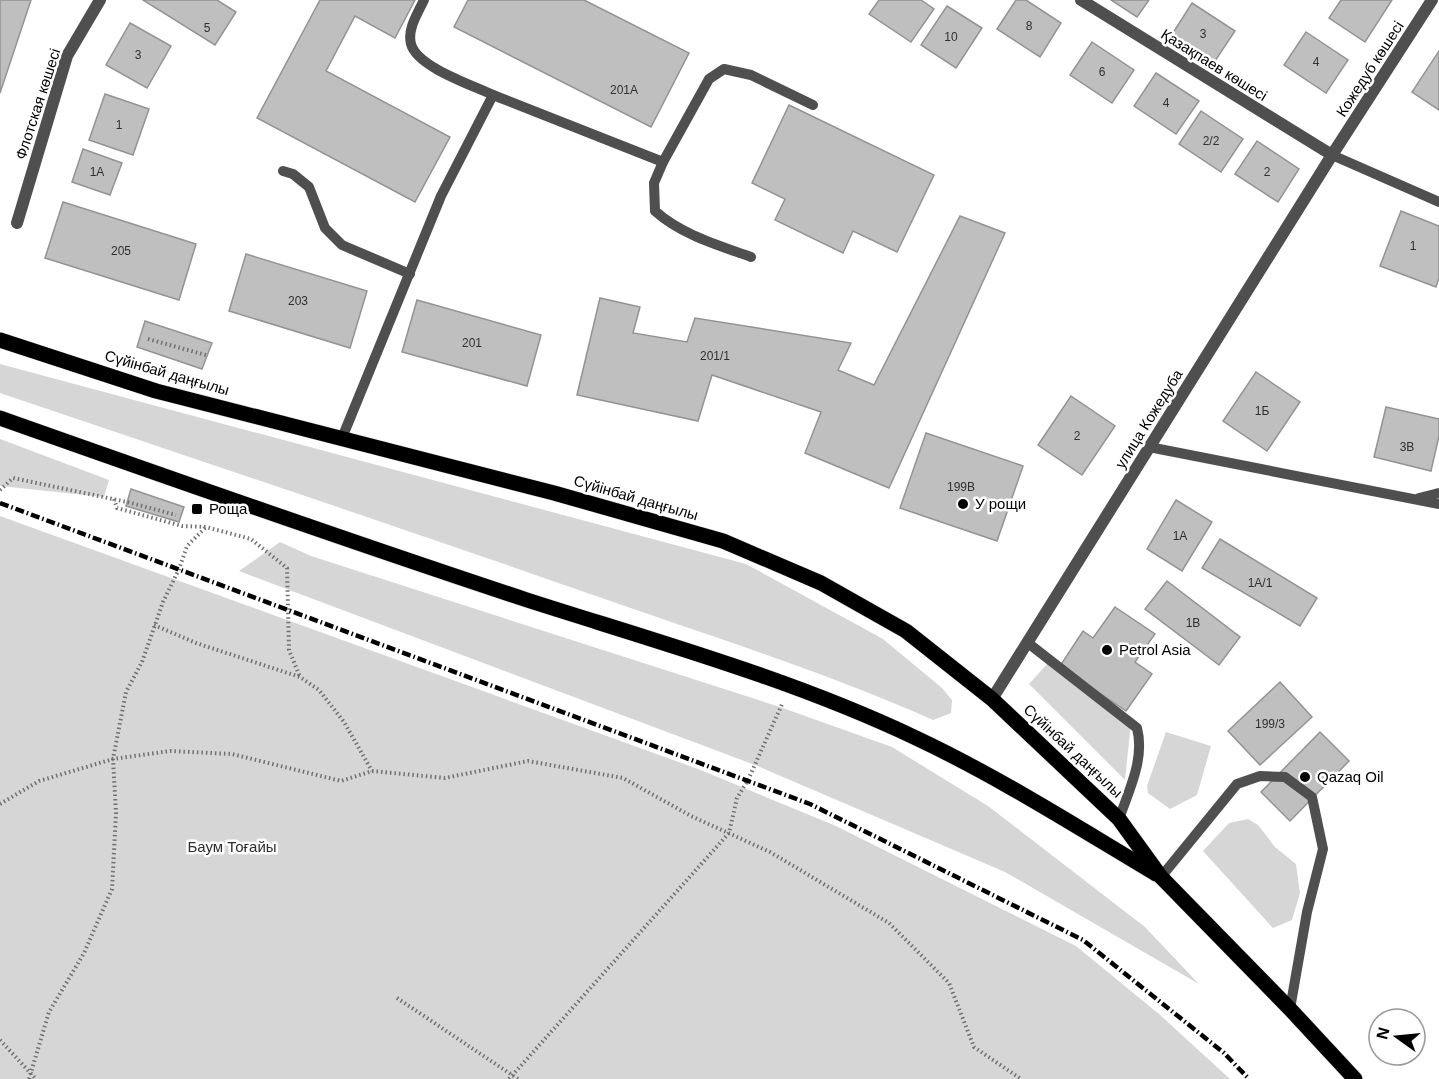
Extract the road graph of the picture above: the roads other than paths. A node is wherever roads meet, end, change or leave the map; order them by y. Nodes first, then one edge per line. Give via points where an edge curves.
1 (100, 0) edge
2 (424, 0) edge
3 (1081, 0) edge
4 (1432, 0) edge
5 (493, 95) junction
6 (813, 105) dead end
7 (1332, 155) junction
8 (663, 162) junction
9 (283, 171) dead end
10 (1439, 201) edge
11 (17, 223) dead end
12 (751, 257) dead end
13 (410, 274) junction
14 (0, 340) edge
15 (0, 418) edge
16 (342, 438) junction
17 (1149, 447) junction
18 (1439, 493) edge
19 (1416, 499) junction
20 (1439, 504) edge
21 (1028, 643) junction
22 (992, 699) junction
23 (1119, 819) junction
24 (1161, 877) junction
25 (1290, 1009) junction
26 (1355, 1079) edge

1 - 11 street, Флотская көшесі via 67,56
2 - 5 lane via 413,24 411,46 438,70
3 - 7 street, Қазақпаев көшесі
4 - 7 street, Кожедуб көшесі
5 - 8 lane
5 - 13 lane via 441,196
6 - 8 lane via 751,75 724,69 709,79
7 - 10 lane
7 - 17 street, улица Кожедуба
8 - 12 lane via 654,183 656,211 669,223 701,239
9 - 13 lane via 309,187 325,228 342,245
13 - 16 lane
14 - 16 main road, Сүйінбай даңғылы via 156,391
15 - 24 main road, Сүйінбай даңғылы via 514,595 790,685 926,743
16 - 22 main road, Сүйінбай даңғылы via 723,542 821,582 906,631
17 - 19 lane
17 - 21 street, улица Кожедуба
18 - 19 lane
19 - 20 lane
21 - 22 street, улица Кожедуба
21 - 23 lane via 1137,728 1137,767
22 - 23 main road, Сүйінбай даңғылы
23 - 24 main road, Сүйінбай даңғылы
24 - 25 main road, Сүйінбай даңғылы
24 - 25 lane via 1237,784 1260,776 1285,777 1312,798 1323,849
25 - 26 main road, Сүйінбай даңғылы

